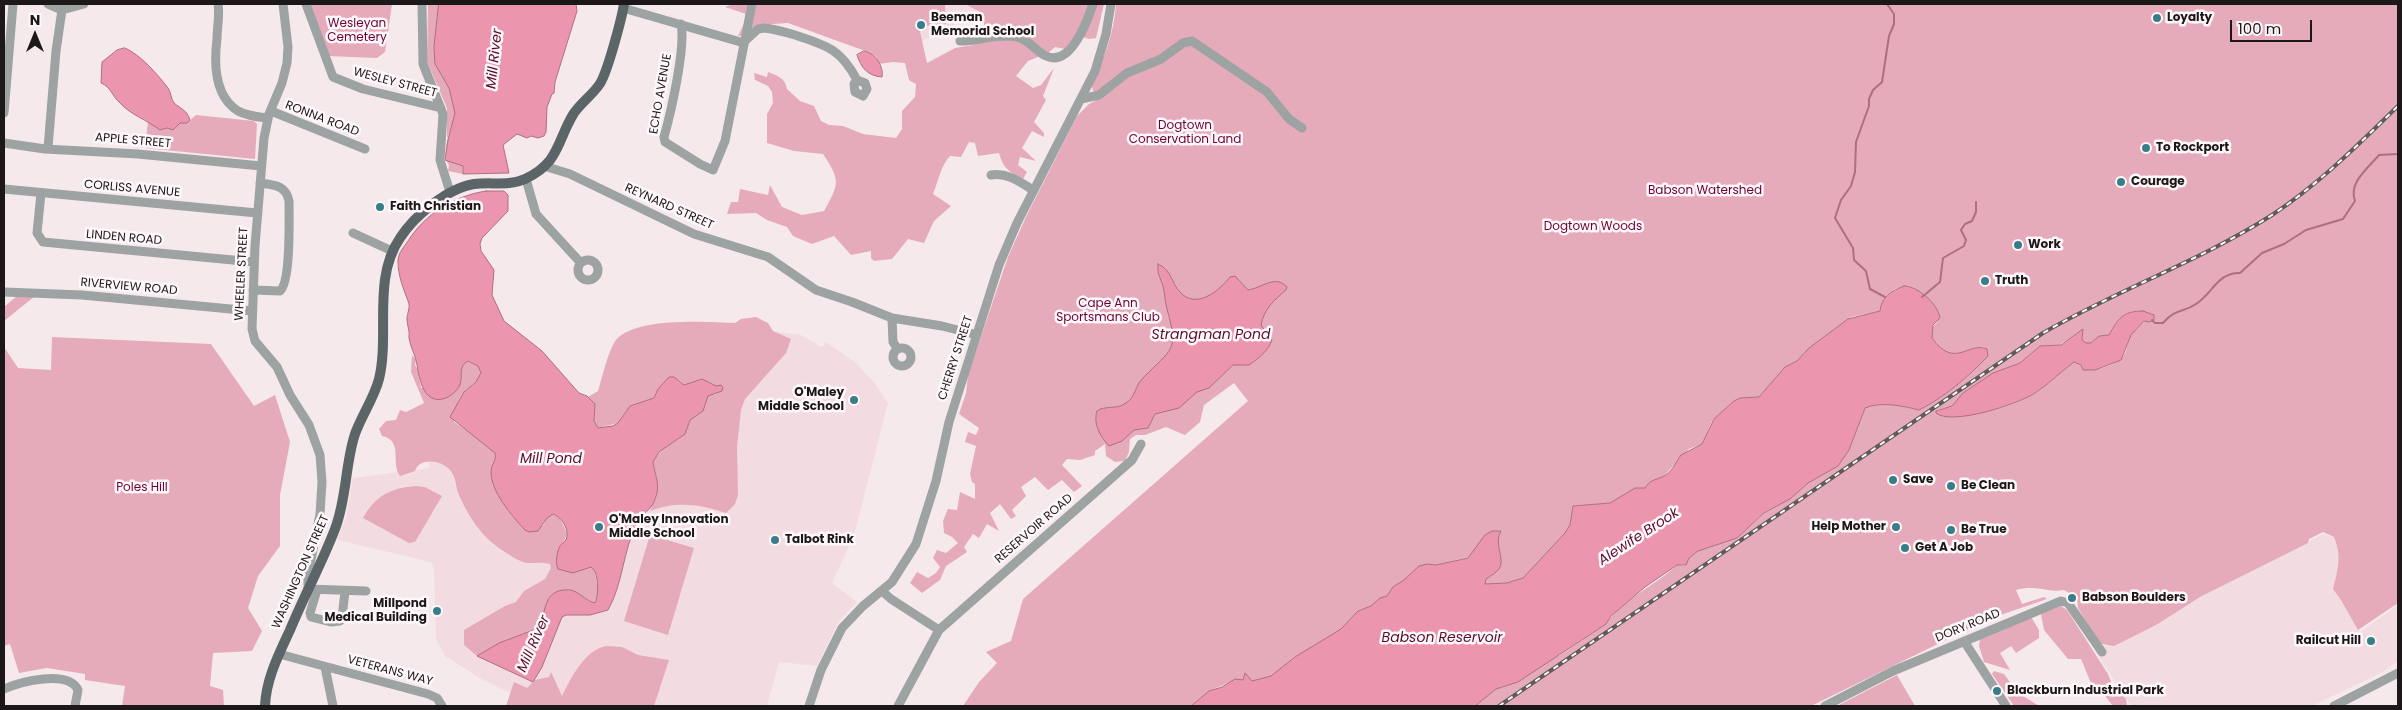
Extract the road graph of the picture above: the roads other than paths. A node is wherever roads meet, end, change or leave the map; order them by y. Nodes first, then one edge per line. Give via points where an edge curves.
1 (13, 4) edge
2 (48, 4) edge
3 (84, 4) edge
4 (218, 4) edge
5 (283, 4) edge
6 (306, 4) edge
7 (422, 4) edge
8 (752, 4) edge
9 (1093, 4) edge
10 (1110, 4) edge
11 (624, 6) edge
12 (62, 10) junction
13 (681, 24) junction
14 (960, 42) dead end
15 (744, 43) junction
16 (857, 80) dead end
17 (1081, 99) junction
18 (441, 108) junction
19 (4, 114) edge
20 (269, 115) junction
21 (1302, 128) dead end
22 (4, 143) edge
23 (48, 148) junction
24 (365, 149) dead end
25 (261, 166) junction
26 (544, 166) junction
27 (991, 175) dead end
28 (526, 179) junction
29 (260, 183) junction
30 (4, 189) edge
31 (1033, 190) junction
32 (450, 192) junction
33 (41, 193) junction
34 (258, 213) junction
35 (353, 234) dead end
36 (392, 251) junction
37 (254, 262) junction
38 (580, 262) dead end
39 (253, 290) junction
40 (4, 292) edge
41 (252, 311) junction
42 (892, 318) junction
43 (977, 335) junction
44 (897, 348) dead end
45 (1141, 444) dead end
46 (312, 590) junction
47 (345, 591) junction
48 (366, 591) dead end
49 (882, 591) junction
50 (939, 630) junction
51 (1964, 641) junction
52 (2102, 652) dead end
53 (279, 654) junction
54 (325, 667) junction
55 (2398, 673) edge
56 (4, 689) edge
57 (75, 706) edge
58 (265, 706) edge
59 (333, 706) edge
60 (442, 706) edge
61 (809, 706) edge
62 (898, 706) edge
63 (1825, 706) edge
64 (2006, 706) edge
65 (2334, 706) edge

1 - 19 street
2 - 12 street
3 - 12 street
4 - 20 street, RONNA ROAD via 215,63 221,88 238,110 250,116
5 - 20 street, WHEELER STREET via 287,63
6 - 18 street, WESLEY STREET via 333,77 363,89
7 - 18 street via 423,64
8 - 15 street
9 - 14 street via 1087,24 1072,46 1055,58 1048,57 1018,37
10 - 17 street, CHERRY STREET via 1102,49
11 - 13 street
11 - 26 main road, WASHINGTON STREET via 601,83 573,115 560,146
12 - 23 street
13 - 15 street
13 - 15 street, ECHO AVENUE via 681,52 664,137 668,145 713,170 725,141
15 - 16 street via 753,33 764,28 820,42 846,61
17 - 21 street via 1099,95 1127,73 1192,41 1267,92 1289,119
17 - 31 street, CHERRY STREET
18 - 32 street via 443,136 440,160
20 - 24 street, RONNA ROAD
20 - 25 street, WHEELER STREET
22 - 23 street, APPLE STREET
23 - 25 street, APPLE STREET
25 - 29 street, WHEELER STREET
26 - 28 main road, WASHINGTON STREET
26 - 42 street, REYNARD STREET via 570,174 694,234 768,257 816,290
27 - 31 street via 1000,173
28 - 32 main road, WASHINGTON STREET via 467,186
28 - 38 street via 536,214
29 - 34 street, WHEELER STREET
29 - 39 street via 278,185 288,194 286,273 284,288 280,292
30 - 33 street, CORLISS AVENUE
31 - 43 street, CHERRY STREET via 1008,242
32 - 36 main road, WASHINGTON STREET via 407,229
33 - 34 street, CORLISS AVENUE
33 - 37 street, LINDEN ROAD via 37,232 42,242
34 - 37 street, WHEELER STREET
35 - 36 street
36 - 46 main road, WASHINGTON STREET via 385,289 378,382 355,433 340,516
37 - 39 street, WHEELER STREET
39 - 41 street, WHEELER STREET
40 - 41 street, RIVERVIEW ROAD via 82,295
41 - 46 street, WHEELER STREET via 255,341 277,367 313,432 320,455 321,507 308,574
42 - 43 street, REYNARD STREET
42 - 44 street via 893,342
43 - 49 street, CHERRY STREET via 949,422 920,532 898,575
45 - 50 street, RESERVOIR ROAD via 1132,460
46 - 47 street
46 - 47 street, WHEELER STREET via 311,616 331,622 342,618
46 - 53 main road, WASHINGTON STREET
47 - 48 street
49 - 50 street
49 - 61 street, CHERRY STREET via 842,628 821,670
50 - 62 street, RESERVOIR ROAD
51 - 52 street, DORY ROAD via 2064,601
51 - 63 street, DORY ROAD via 1893,671
51 - 64 street
53 - 54 street, VETERANS WAY
53 - 58 main road, WASHINGTON STREET
54 - 59 street
54 - 60 street, VETERANS WAY via 428,694 437,698
55 - 65 street
56 - 57 street via 47,679 65,680 77,687

